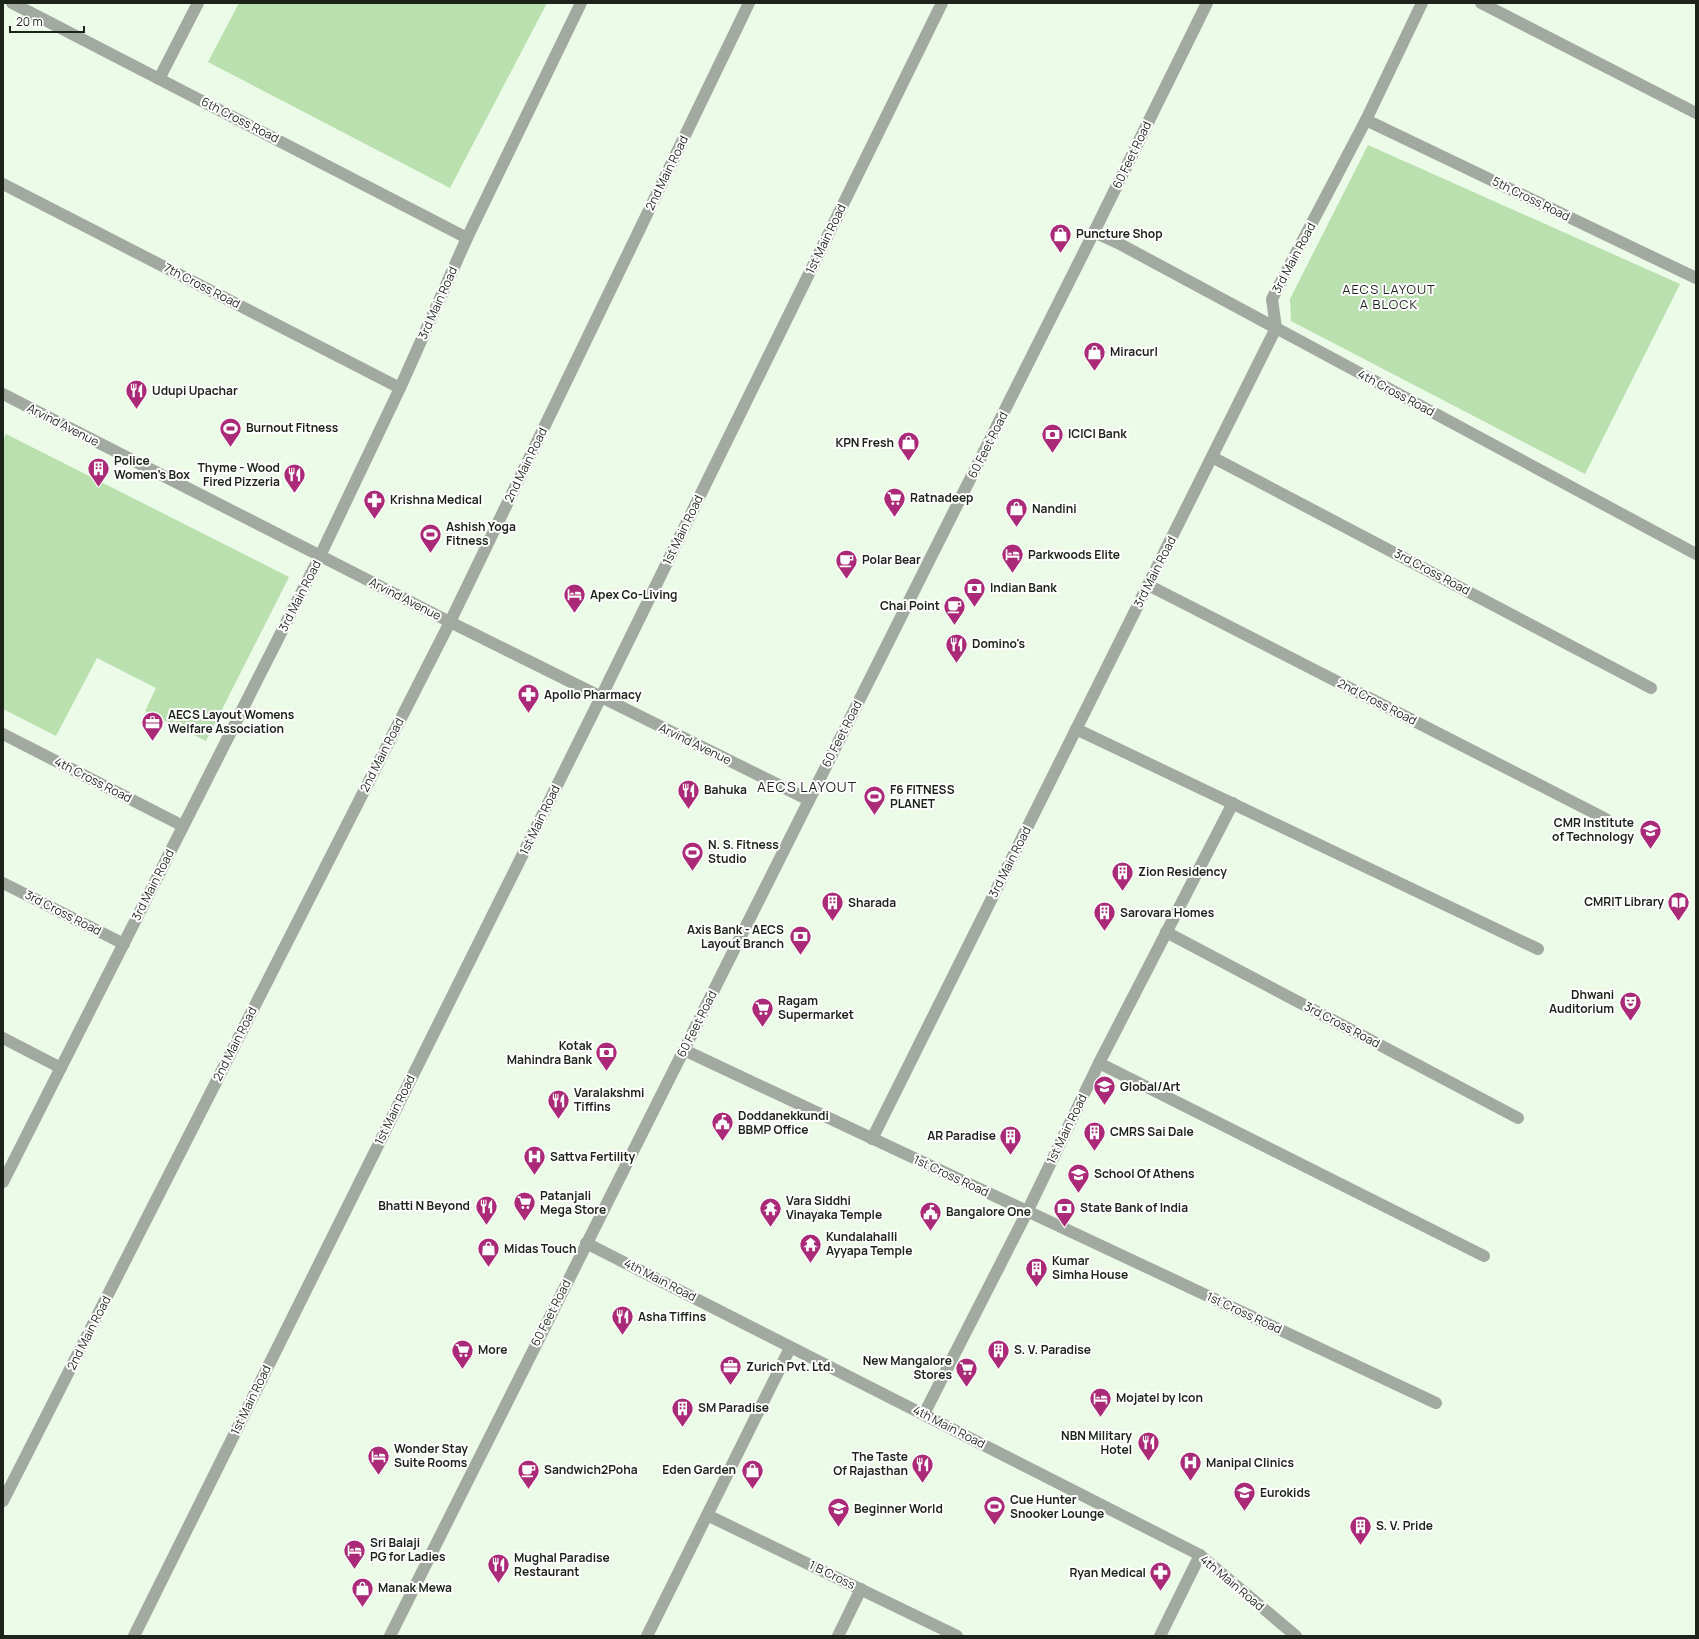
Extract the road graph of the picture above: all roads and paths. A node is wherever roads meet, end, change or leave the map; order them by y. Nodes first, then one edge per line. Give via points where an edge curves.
1 (12, 3) edge
2 (198, 3) edge
3 (581, 3) edge
4 (750, 3) edge
5 (942, 3) edge
6 (1207, 3) edge
7 (1422, 3) edge
8 (1481, 3) edge
9 (160, 79) junction
10 (1696, 113) edge
11 (1366, 120) junction
12 (3, 184) edge
13 (1094, 232) junction
14 (467, 238) junction
15 (1696, 278) edge
16 (1276, 328) junction
17 (400, 388) junction
18 (3, 394) edge
19 (1212, 457) junction
20 (1696, 554) edge
21 (320, 556) junction
22 (1148, 585) junction
23 (450, 622) junction
24 (1651, 688) dead end
25 (601, 697) junction
26 (1076, 729) junction
27 (3, 734) edge
28 (809, 800) junction
29 (1233, 803) junction
30 (1606, 820) dead end
31 (183, 826) junction
32 (3, 883) edge
33 (1166, 932) junction
34 (124, 944) junction
35 (1538, 949) dead end
36 (3, 1038) edge
37 (684, 1050) junction
38 (1099, 1063) junction
39 (61, 1068) junction
40 (1518, 1118) dead end
41 (872, 1139) junction
42 (3, 1182) edge
43 (1027, 1212) junction
44 (586, 1243) junction
45 (1484, 1256) dead end
46 (790, 1348) junction
47 (1436, 1403) dead end
48 (924, 1414) junction
49 (3, 1501) edge
50 (707, 1514) junction
51 (1200, 1555) junction
52 (861, 1589) junction
53 (134, 1636) edge
54 (390, 1636) edge
55 (647, 1636) edge
56 (838, 1636) edge
57 (957, 1636) edge
58 (1160, 1636) edge
59 (1296, 1636) edge

1 - 9 street, 6th Cross Road
2 - 9 street
3 - 14 street, 3rd Main Road
4 - 23 street, 2nd Main Road
5 - 25 street, 1st Main Road
6 - 13 street, 60 Feet Road
7 - 11 street, 3rd Main Road
8 - 10 street
9 - 14 street, 6th Cross Road
11 - 15 street, 5th Cross Road
11 - 16 street, 3rd Main Road via 1272,299
12 - 17 street, 7th Cross Road
13 - 16 street, 4th Cross Road
13 - 28 street, 60 Feet Road
14 - 17 street, 3rd Main Road
16 - 19 street, 3rd Main Road
16 - 20 street, 4th Cross Road
17 - 21 street, 3rd Main Road
18 - 21 street, Arvind Avenue
19 - 22 street, 3rd Main Road
19 - 24 street, 3rd Cross Road
21 - 23 street, Arvind Avenue
21 - 31 street, 3rd Main Road
22 - 26 street, 3rd Main Road
22 - 30 street, 2nd Cross Road
23 - 25 street, Arvind Avenue
23 - 49 street, 2nd Main Road
25 - 28 street, Arvind Avenue
25 - 53 street, 1st Main Road
26 - 29 street
26 - 41 street, 3rd Main Road
27 - 31 street, 4th Cross Road
28 - 37 street, 60 Feet Road
29 - 33 street, 1st Main Road
29 - 35 street
31 - 34 street, 3rd Main Road
32 - 34 street, 3rd Cross Road
33 - 38 street, 1st Main Road
33 - 40 street, 3rd Cross Road
34 - 39 street, 3rd Main Road
36 - 39 street
37 - 41 street, 1st Cross Road
37 - 44 street, 60 Feet Road
38 - 43 street, 1st Main Road
38 - 45 street
39 - 42 street, 3rd Main Road
41 - 43 street, 1st Cross Road
43 - 47 street, 1st Cross Road
43 - 48 street, 1st Main Road
44 - 46 street, 4th Main Road
44 - 54 street, 60 Feet Road
46 - 48 street, 4th Main Road
46 - 50 street
48 - 51 street, 4th Main Road
50 - 52 street, 1 B Cross
50 - 55 street
51 - 58 street
51 - 59 street, 4th Main Road
52 - 56 street
52 - 57 street, 1 B Cross

